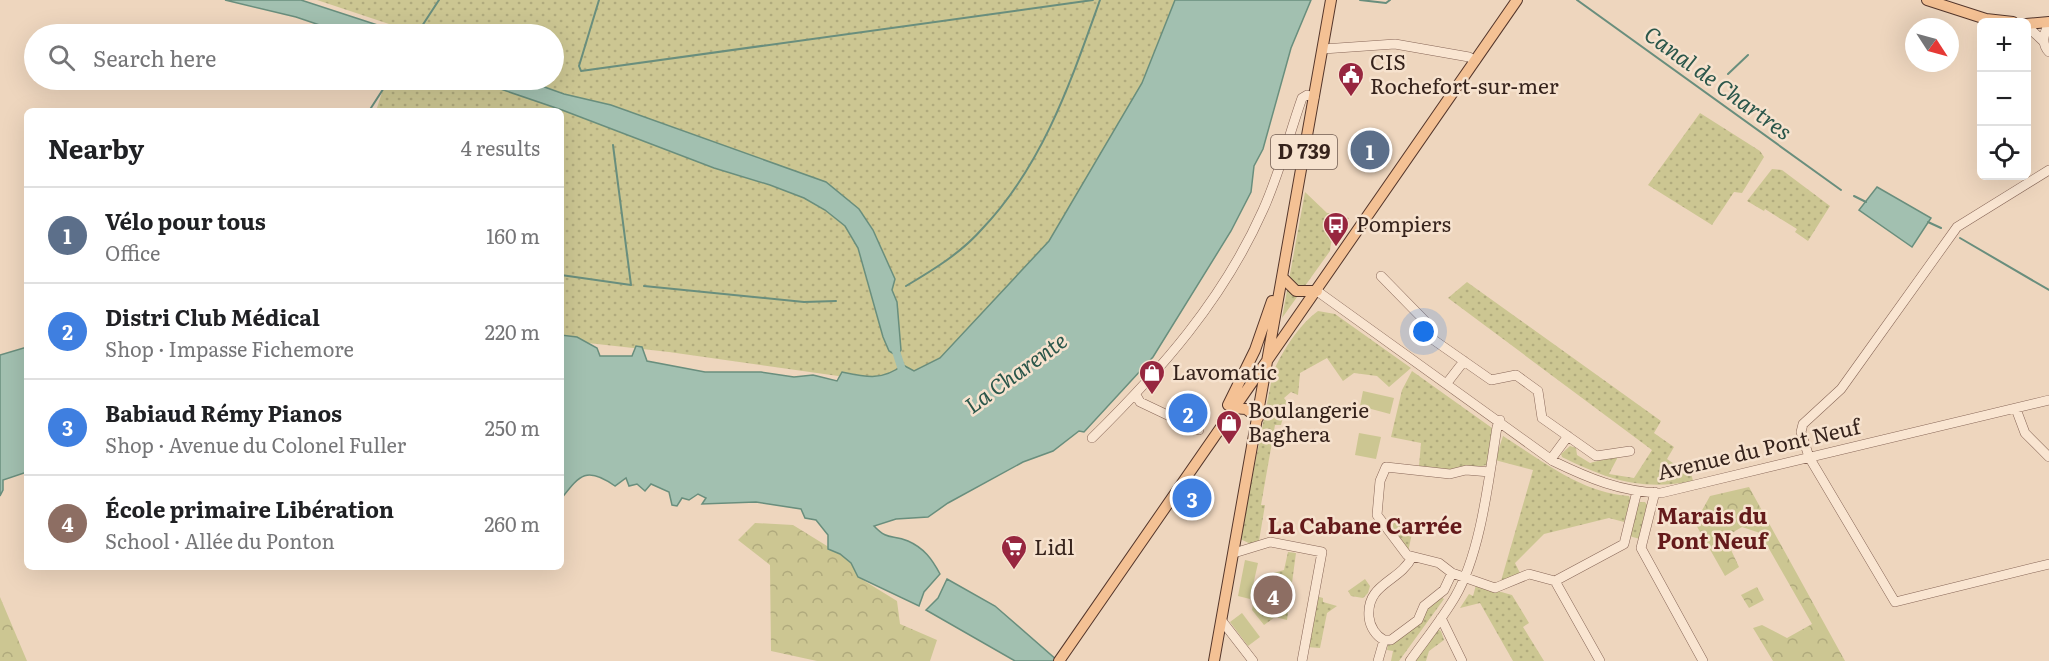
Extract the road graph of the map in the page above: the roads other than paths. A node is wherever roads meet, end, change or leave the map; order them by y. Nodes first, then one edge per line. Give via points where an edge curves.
1 (1331, 0) edge
2 (1517, 0) edge
3 (1927, 0) edge
4 (1983, 18) edge
5 (2049, 22) edge
6 (2031, 24) edge
7 (2031, 30) edge
8 (2043, 41) junction
9 (1323, 49) junction
10 (2049, 52) edge
11 (1475, 61) junction
12 (1314, 97) junction
13 (2049, 170) edge
14 (1286, 255) junction
15 (1381, 276) dead end
16 (1282, 277) junction
17 (1317, 291) junction
18 (1268, 357) junction
19 (1464, 361) junction
20 (1447, 383) junction
21 (1136, 394) junction
22 (2049, 400) edge
23 (1233, 408) junction
24 (2016, 409) junction
25 (1258, 418) junction
26 (1500, 420) junction
27 (1223, 421) junction
28 (1199, 430) dead end
29 (1568, 436) junction
30 (1092, 438) dead end
31 (1630, 450) dead end
32 (1809, 457) junction
33 (2049, 457) edge
34 (1551, 459) junction
35 (1490, 472) junction
36 (1637, 491) junction
37 (1654, 492) junction
38 (1624, 543) junction
39 (1641, 548) junction
40 (1234, 553) junction
41 (1412, 558) junction
42 (2049, 564) edge
43 (1452, 573) junction
44 (1463, 578) junction
45 (1555, 581) junction
46 (1441, 618) junction
47 (1222, 621) junction
48 (1384, 640) junction
49 (1061, 659) edge
50 (1214, 661) edge
51 (1253, 661) edge
52 (1302, 661) edge
53 (1378, 661) edge
54 (1410, 661) edge
55 (1462, 661) edge
56 (1600, 661) edge
57 (1703, 661) edge

1 - 9 main road, D 739
2 - 11 main road
3 - 4 main road
5 - 6 main road
5 - 8 street
7 - 8 street
8 - 10 street
9 - 11 street via 1395,44
9 - 12 main road, D 739
11 - 17 main road
12 - 14 main road, D 739
12 - 21 street via 1307,95 1302,99 1264,208 1215,300
13 - 32 street via 1957,227 1841,389 1803,424 1801,432
14 - 16 main road, D 739
14 - 27 main road, D 739 via 1266,322
15 - 19 street via 1426,322 1428,336
16 - 17 main road via 1296,291
16 - 18 main road, D 739
17 - 18 main road
17 - 20 street, Avenue du Pont Neuf
18 - 23 main road, D 739
18 - 25 main road, D 739
19 - 20 street
19 - 29 street via 1491,380 1516,375 1538,391 1542,418
20 - 26 street, Avenue du Pont Neuf
21 - 28 street via 1140,402
21 - 30 street
22 - 24 street, Avenue du Pont Neuf
23 - 25 main road via 1246,409
23 - 27 main road, D 739
24 - 32 street, Avenue du Pont Neuf
24 - 33 street via 2025,433
25 - 40 main road
26 - 34 street, Avenue du Pont Neuf
26 - 35 street
27 - 49 main road, D 739
29 - 31 street via 1596,456
29 - 34 street
32 - 37 street, Avenue du Pont Neuf
32 - 42 street via 1895,602
34 - 36 street, Avenue du Pont Neuf via 1595,481
35 - 41 street via 1466,470 1450,474 1386,467 1380,481 1377,515 1403,553
35 - 44 street via 1481,521
36 - 37 street, Avenue du Pont Neuf
36 - 38 street
37 - 39 street
38 - 39 street
38 - 45 street
39 - 57 street
40 - 47 main road
40 - 52 street via 1270,542 1322,552
41 - 43 street via 1439,562
41 - 48 street via 1372,597 1370,622
43 - 44 street
43 - 48 street via 1444,590 1424,606 1418,620 1391,640
44 - 45 street via 1495,588 1529,574
44 - 46 street
45 - 56 street
46 - 54 street
46 - 55 street
47 - 50 main road
47 - 51 street
48 - 53 street

